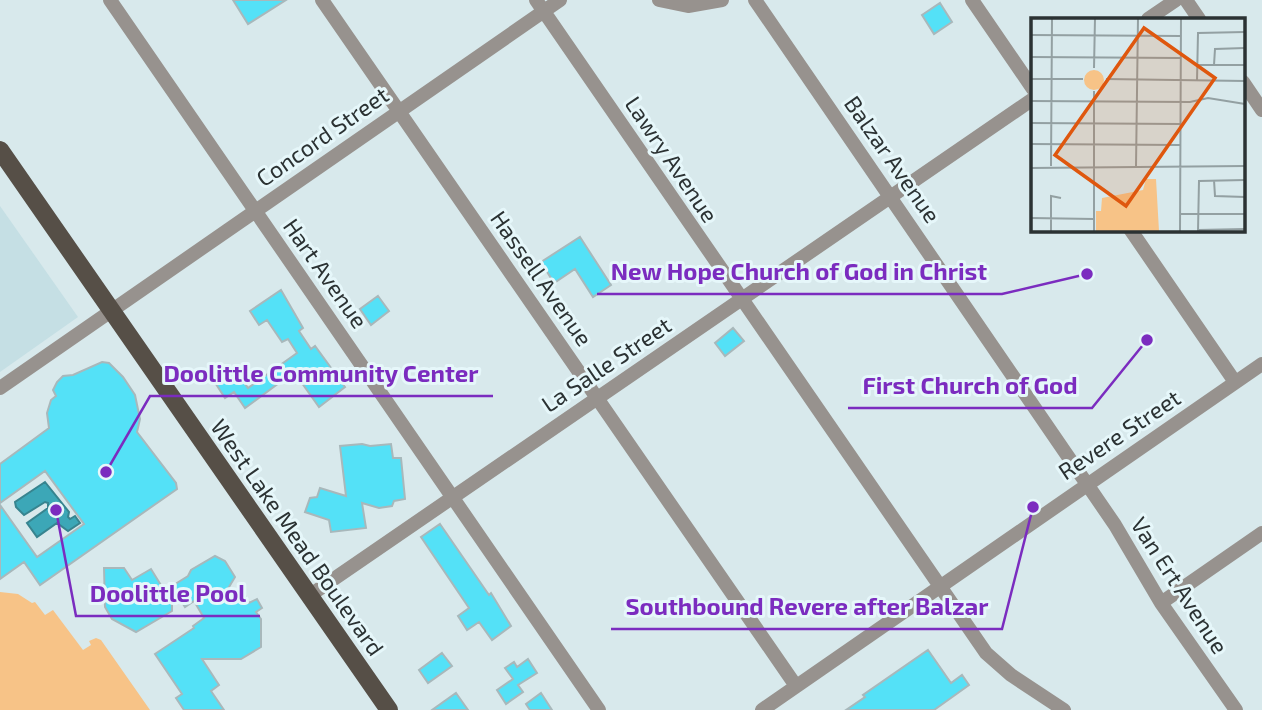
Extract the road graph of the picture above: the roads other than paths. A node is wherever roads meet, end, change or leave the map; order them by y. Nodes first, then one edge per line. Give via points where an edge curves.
1 (110, 0) edge
2 (322, 0) edge
3 (560, 0) edge
4 (659, 0) edge
5 (722, 0) edge
6 (755, 0) edge
7 (972, 0) edge
8 (1176, 0) edge
9 (1186, 0) edge
10 (540, 6) edge
11 (1149, 18) edge
12 (1198, 18) edge
13 (1244, 83) edge
14 (1031, 86) edge
15 (1031, 100) edge
16 (1262, 110) edge
17 (399, 111) junction
18 (0, 150) edge
19 (891, 197) junction
20 (255, 210) junction
21 (1131, 231) edge
22 (741, 299) junction
23 (110, 310) junction
24 (1262, 364) edge
25 (1236, 382) junction
26 (0, 388) edge
27 (597, 398) junction
28 (1087, 484) junction
29 (453, 497) junction
30 (1262, 533) edge
31 (938, 586) junction
32 (309, 596) junction
33 (1161, 603) junction
34 (796, 686) junction
35 (389, 710) edge
36 (599, 710) edge
37 (762, 710) edge
38 (1064, 710) edge
39 (1236, 710) edge

1 - 20 street, Hart Avenue
2 - 17 street, Hassell Avenue
3 - 10 street, Concord Street
4 - 5 street via 688,6
6 - 19 street, Balzar Avenue
7 - 14 street
8 - 11 street
9 - 12 street
10 - 17 street, Concord Street
10 - 22 street, Lawry Avenue
13 - 16 street
15 - 19 street, La Salle Street
17 - 20 street, Concord Street
17 - 27 street, Hassell Avenue
18 - 23 main road, West Lake Mead Boulevard
19 - 22 street, La Salle Street
19 - 28 street, Balzar Avenue
20 - 23 street, Concord Street
20 - 29 street, Hart Avenue
21 - 25 street
22 - 27 street, La Salle Street
22 - 31 street, Lawry Avenue
23 - 26 street, Concord Street
23 - 32 main road, West Lake Mead Boulevard
24 - 25 street, Revere Street
25 - 28 street, Revere Street
27 - 29 street, La Salle Street
27 - 34 street, Hassell Avenue
28 - 31 street, Revere Street
28 - 33 street, Van Ert Avenue
29 - 32 street, La Salle Street
29 - 36 street, Hart Avenue
30 - 33 street
31 - 34 street, Revere Street
31 - 38 street, Lawry Avenue via 986,653
32 - 35 main road, West Lake Mead Boulevard
33 - 39 street, Van Ert Avenue
34 - 37 street, Revere Street

